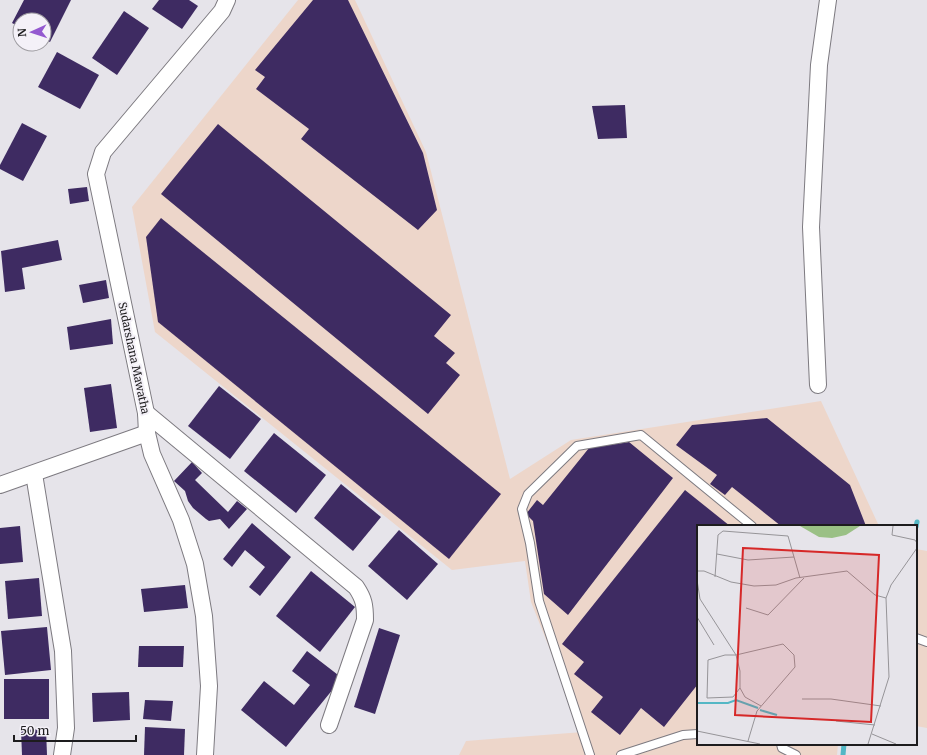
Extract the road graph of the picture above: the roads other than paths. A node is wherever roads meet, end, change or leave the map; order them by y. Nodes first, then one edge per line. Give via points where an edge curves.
1 (228, 0) edge
2 (828, 0) edge
3 (818, 386) dead end
4 (146, 413) junction
5 (147, 433) junction
6 (34, 474) junction
7 (0, 485) edge
8 (751, 525) edge
9 (917, 638) edge
10 (927, 642) edge
11 (329, 724) dead end
12 (697, 734) edge
13 (781, 745) edge
14 (62, 755) edge
15 (205, 755) edge
16 (590, 755) edge
17 (621, 755) edge
18 (796, 755) edge

1 - 4 street, Sudarshana Mawatha via 222,11 103,152 96,174
2 - 3 street via 819,65 811,227
4 - 5 street, Sudarshana Mawatha
4 - 11 street via 356,587 363,599 365,620
5 - 6 street
5 - 15 street, Sudarshana Mawatha via 152,454 181,520 195,564 204,616 209,686
6 - 7 street
6 - 14 street via 63,651 66,728
8 - 16 lane via 641,435 577,446 528,494 522,509 539,601
9 - 10 lane
12 - 17 lane via 683,735
13 - 18 lane via 782,748

